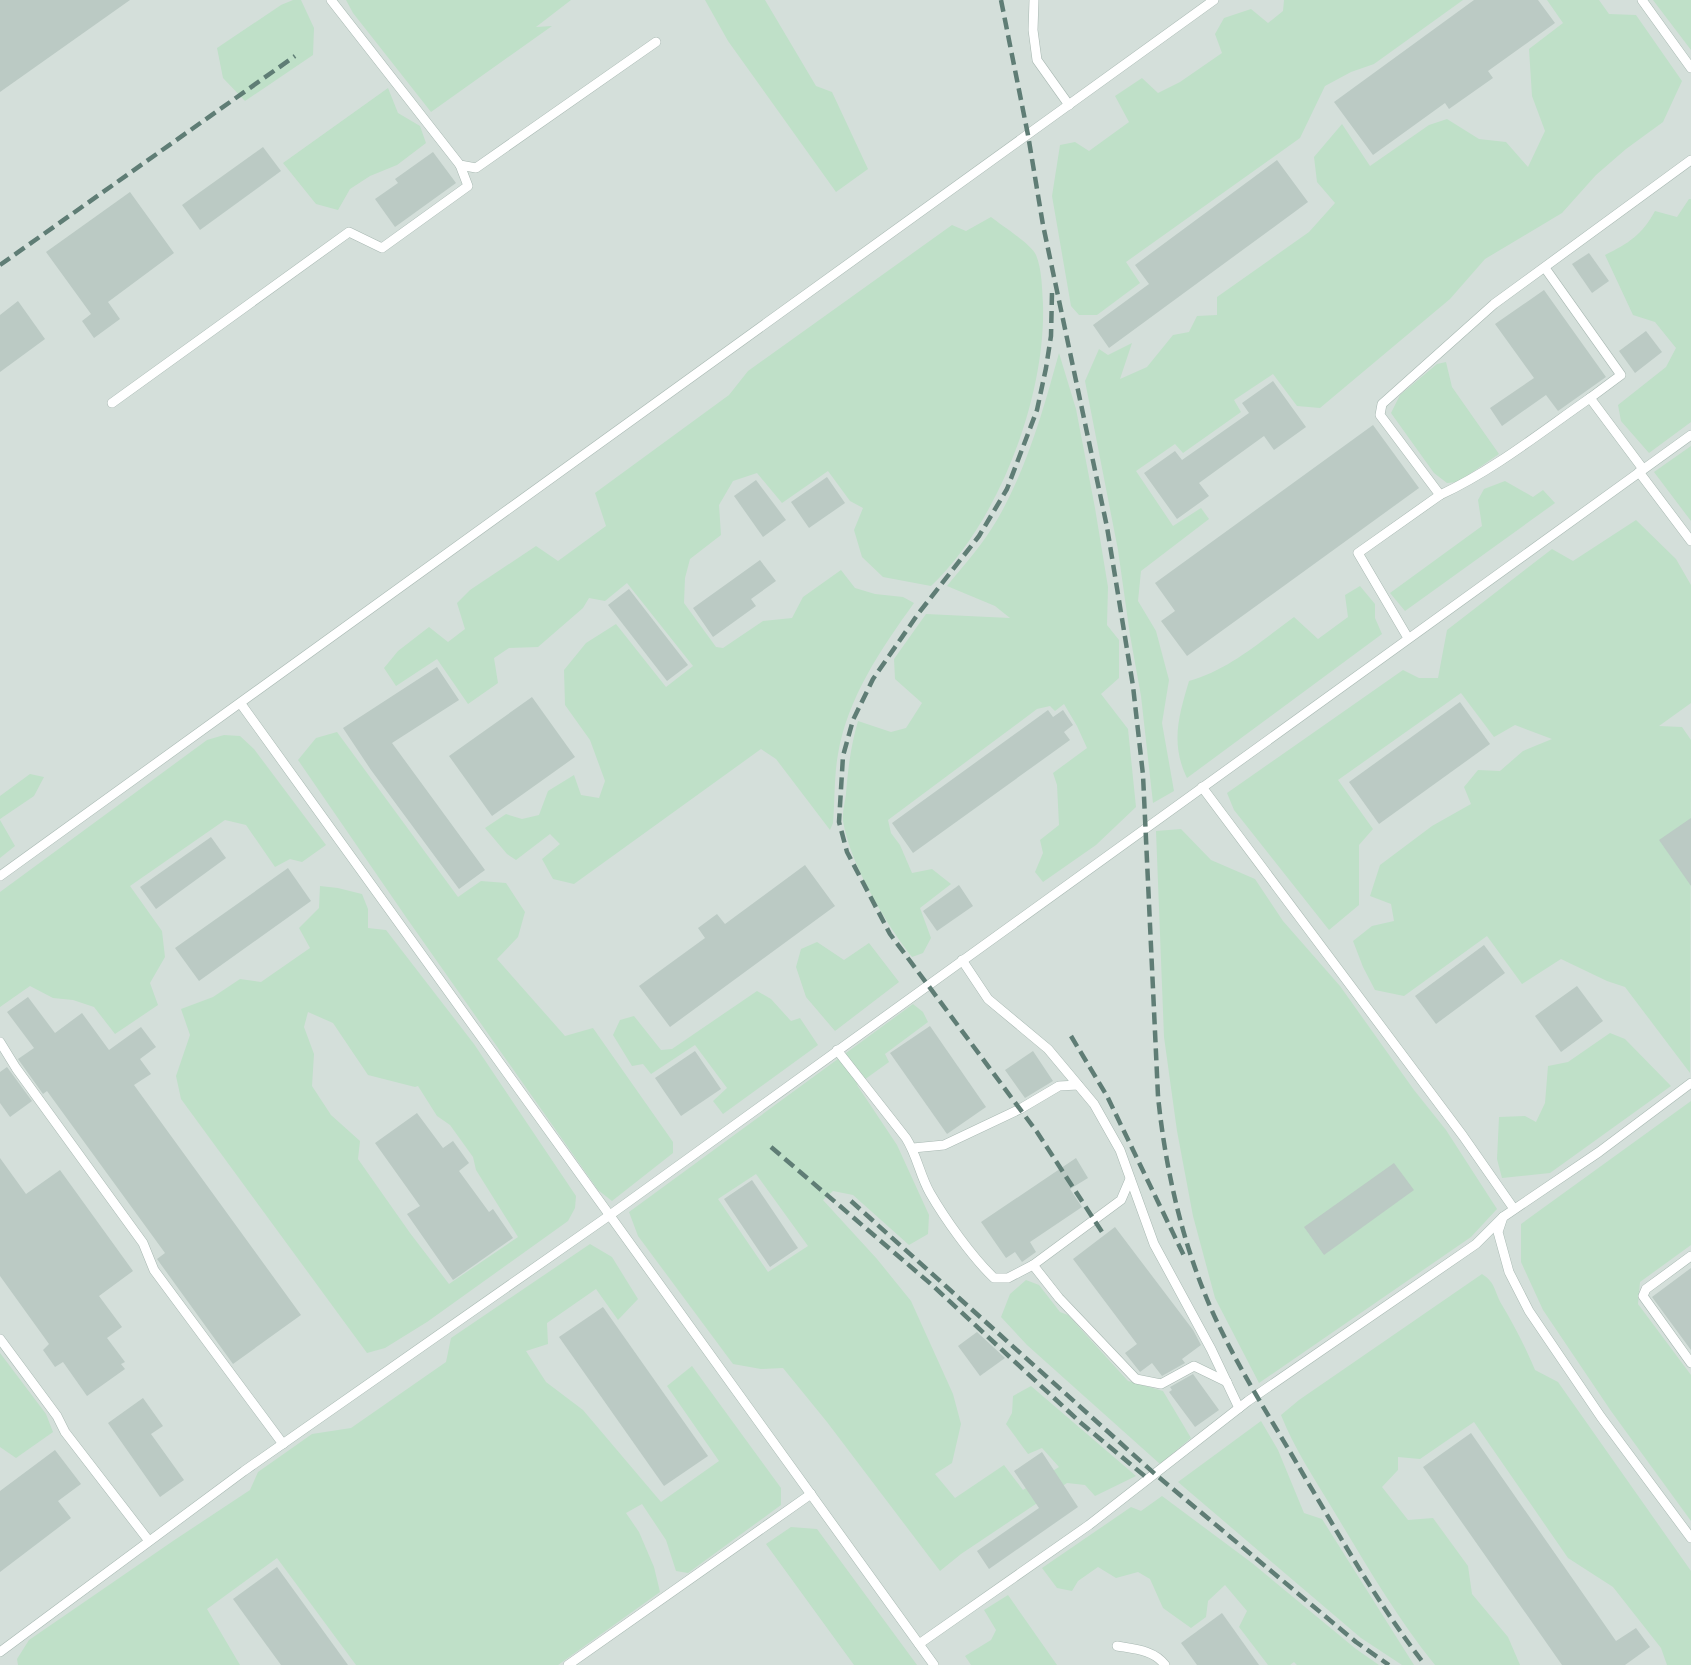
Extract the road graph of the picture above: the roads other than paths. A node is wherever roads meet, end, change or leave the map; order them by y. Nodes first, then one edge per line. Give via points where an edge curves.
1 (331, 0) edge
2 (1034, 0) edge
3 (1214, 0) edge
4 (1642, 0) edge
5 (656, 42) dead end
6 (1691, 68) edge
7 (1069, 105) junction
8 (1691, 160) edge
9 (460, 165) junction
10 (1545, 267) junction
11 (1590, 398) junction
12 (112, 403) dead end
13 (1691, 435) edge
14 (1641, 471) junction
15 (1440, 495) junction
16 (1691, 541) edge
17 (1408, 638) junction
18 (241, 704) junction
19 (1202, 787) junction
20 (0, 876) edge
21 (962, 960) junction
22 (0, 1042) edge
23 (837, 1050) junction
24 (1691, 1083) edge
25 (1078, 1085) junction
26 (913, 1148) junction
27 (1130, 1179) junction
28 (1514, 1209) junction
29 (610, 1215) junction
30 (1503, 1217) junction
31 (1691, 1256) edge
32 (1033, 1265) junction
33 (0, 1339) edge
34 (1691, 1363) edge
35 (1227, 1382) junction
36 (1239, 1408) junction
37 (283, 1444) junction
38 (810, 1494) junction
39 (1691, 1538) edge
40 (149, 1541) junction
41 (919, 1644) junction
42 (1117, 1646) dead end
43 (0, 1652) edge
44 (568, 1665) edge
45 (934, 1665) edge
46 (1165, 1665) edge

1 - 9 lane
2 - 7 lane via 1036,60
3 - 7 lane
4 - 6 lane
5 - 9 lane via 476,168
7 - 18 lane
8 - 10 lane
9 - 12 lane via 468,186 382,248 349,232
10 - 11 lane via 1622,375
10 - 15 lane via 1494,304 1382,404 1380,415
11 - 14 lane
11 - 15 lane via 1506,457
13 - 14 lane
14 - 16 lane
14 - 17 lane
15 - 17 lane via 1358,553
17 - 19 lane
18 - 20 lane
18 - 29 lane
19 - 21 lane
19 - 28 lane
21 - 23 lane
21 - 25 lane via 988,999 1048,1049
22 - 37 lane via 143,1244 154,1270
23 - 26 lane
23 - 29 lane
24 - 28 lane
25 - 26 lane via 1059,1086 944,1145
25 - 27 lane via 1094,1104 1120,1150
26 - 32 lane via 929,1192 980,1265 994,1278 1008,1278
27 - 32 lane via 1121,1200
27 - 35 lane via 1154,1244
28 - 30 lane
29 - 37 lane
29 - 38 lane
30 - 36 lane via 1476,1244
30 - 39 lane via 1498,1232 1509,1272 1529,1311
31 - 34 lane via 1646,1289 1643,1296
32 - 35 lane via 1136,1379 1161,1384 1194,1366
33 - 40 lane
35 - 36 lane
36 - 41 lane via 1089,1525
37 - 40 lane
38 - 41 lane
38 - 44 lane
40 - 43 lane
41 - 45 lane
42 - 46 lane via 1145,1651

